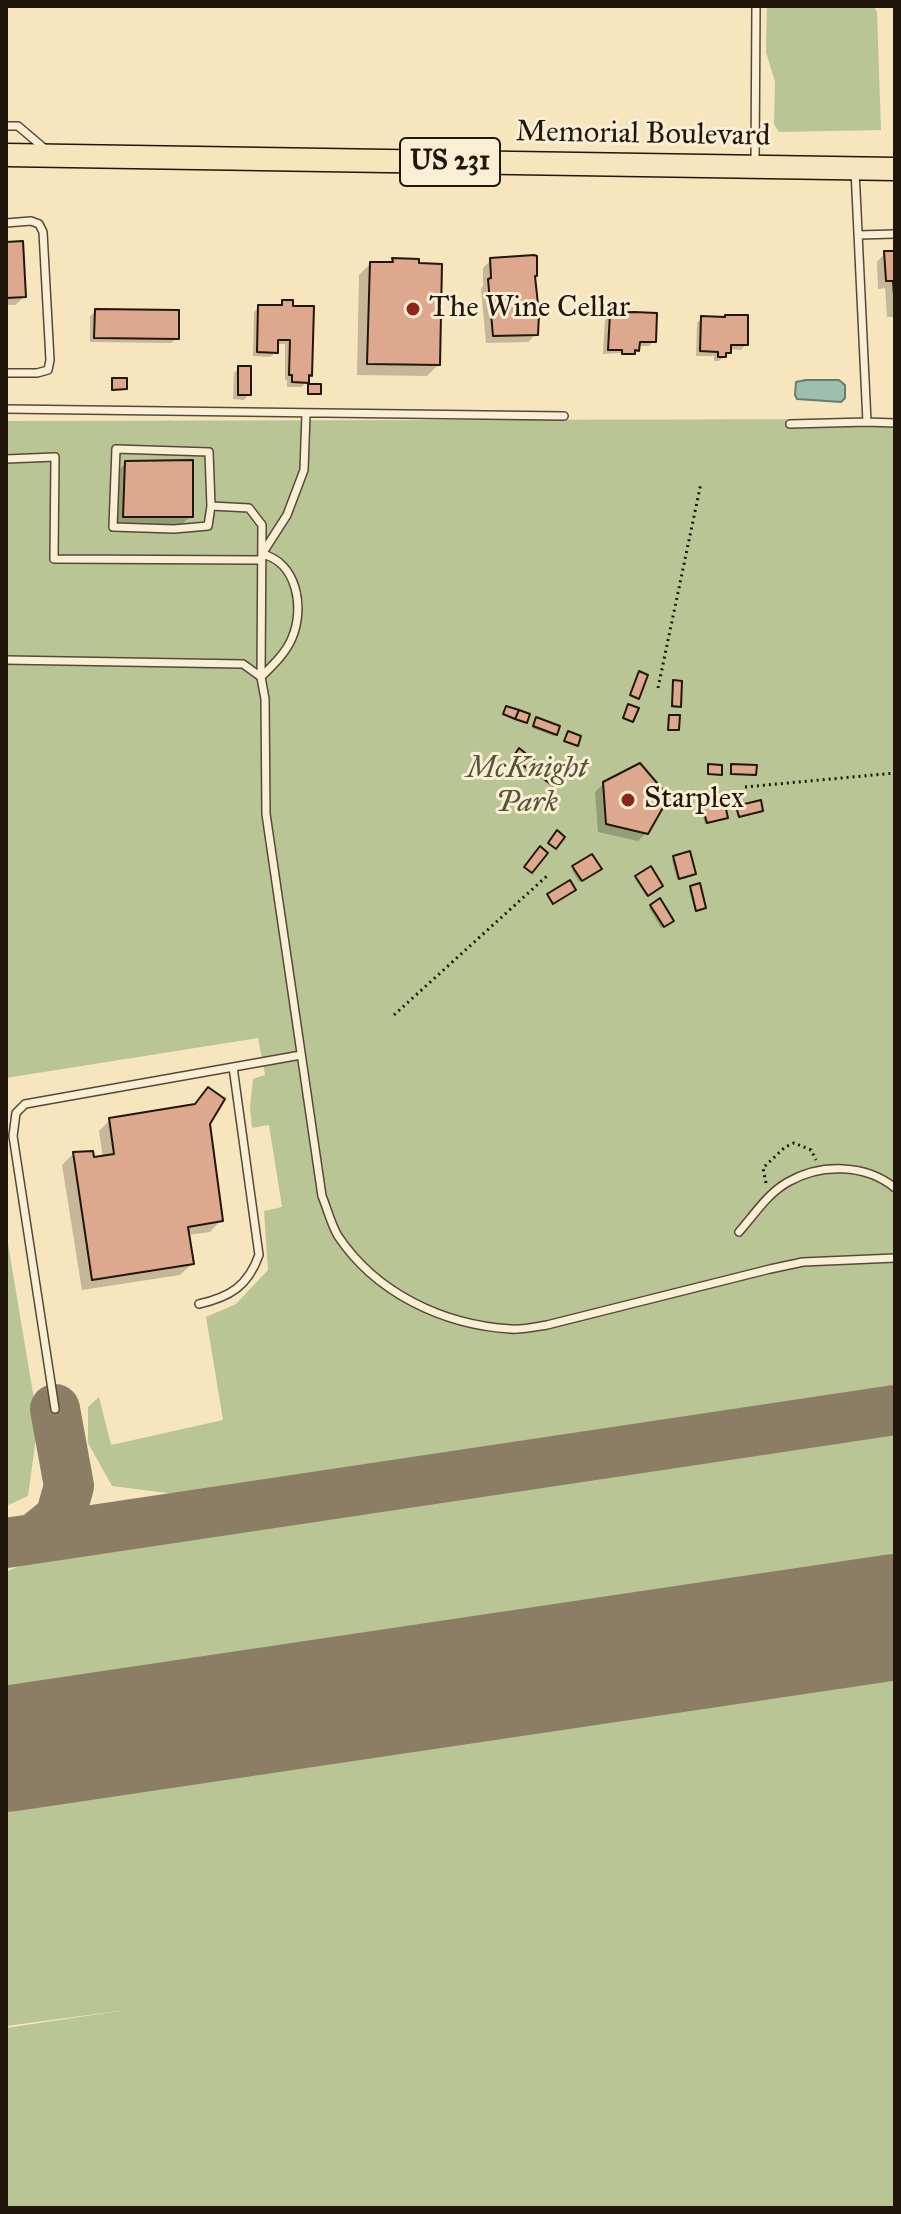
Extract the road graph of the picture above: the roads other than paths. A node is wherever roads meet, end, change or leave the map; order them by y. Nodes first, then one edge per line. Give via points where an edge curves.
1 (756, 6) edge
2 (6, 126) edge
3 (6, 155) edge
4 (53, 156) junction
5 (755, 166) junction
6 (855, 168) junction
7 (895, 169) edge
8 (6, 223) edge
9 (895, 234) edge
10 (858, 235) junction
11 (6, 373) edge
12 (6, 409) edge
13 (306, 414) junction
14 (564, 416) dead end
15 (867, 422) junction
16 (895, 423) edge
17 (790, 424) dead end
18 (6, 459) edge
19 (211, 506) junction
20 (261, 557) junction
21 (6, 660) edge
22 (261, 677) junction
23 (301, 1055) junction
24 (233, 1067) junction
25 (895, 1188) edge
26 (739, 1232) dead end
27 (895, 1258) edge
28 (199, 1304) dead end
29 (55, 1409) dead end

1 - 5 lane
2 - 4 lane via 18,126
3 - 4 main road, Memorial Boulevard / US 231
4 - 5 main road, Memorial Boulevard / US 231
5 - 6 main road, Memorial Boulevard / US 231
6 - 7 main road, Memorial Boulevard / US 231
6 - 10 lane
8 - 11 lane via 31,221 43,232 50,360 48,370
9 - 10 lane
10 - 15 lane
12 - 13 lane
13 - 14 lane
13 - 20 lane via 304,470 287,515
15 - 16 lane
15 - 17 lane
18 - 20 lane via 55,457 54,559
19 - 19 lane via 208,526 113,527 116,449 209,452
19 - 20 lane via 249,508 262,525
20 - 22 lane
20 - 22 lane via 274,556 287,569 296,586 297,606 293,637
21 - 22 lane via 243,664
22 - 23 lane via 266,814
23 - 24 lane
23 - 27 lane via 322,1196 337,1234 398,1295 435,1313 513,1329 536,1327 803,1262
24 - 28 lane via 259,1255 242,1286
24 - 29 lane via 25,1104 16,1113 13,1136
25 - 26 lane via 881,1177 852,1168 821,1170 788,1182

